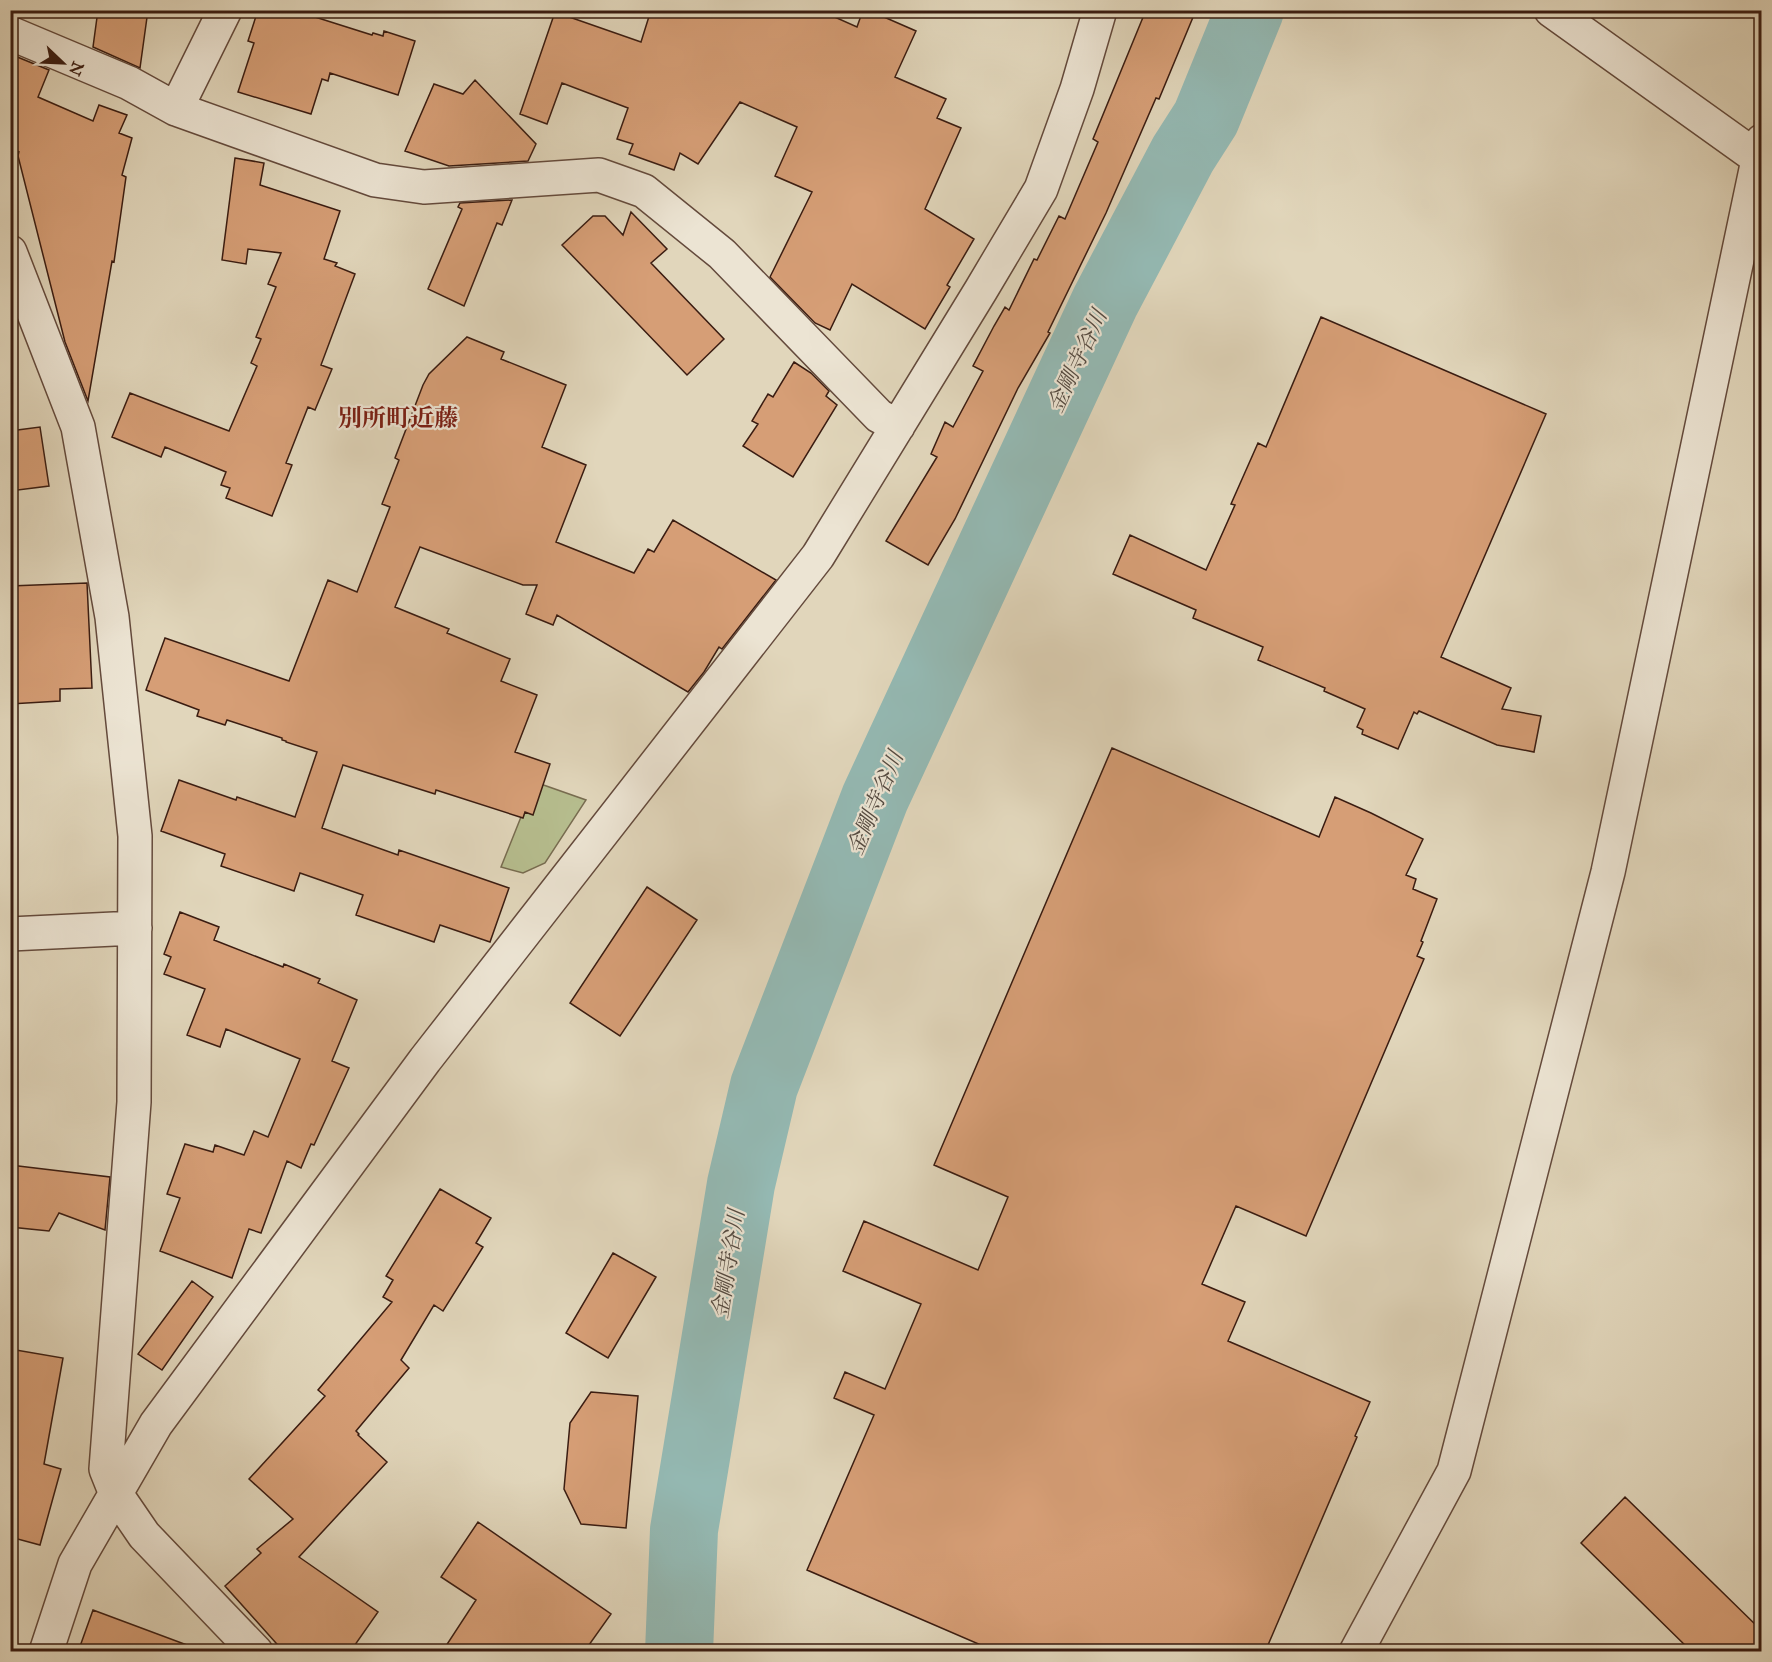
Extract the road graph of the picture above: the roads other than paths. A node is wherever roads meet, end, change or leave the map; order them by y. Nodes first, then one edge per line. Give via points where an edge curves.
1 (225, 10) edge
2 (1100, 10) edge
3 (1551, 10) edge
4 (10, 33) edge
5 (176, 109) junction
6 (1760, 153) edge
7 (10, 252) edge
8 (898, 426) junction
9 (135, 928) junction
10 (10, 934) edge
11 (116, 1494) junction
12 (46, 1652) edge
13 (255, 1652) edge
14 (1356, 1652) edge

1 - 5 street
2 - 8 street via 1041,189
3 - 6 street
4 - 5 street via 129,83
5 - 8 street via 375,180 424,187 599,175 644,191 722,254 879,416
6 - 14 street via 1608,872 1454,1471
7 - 9 street via 78,428 112,617 135,836
8 - 11 street via 819,556 424,1060 156,1424
9 - 10 street
9 - 11 street via 134,1102 106,1469
11 - 12 street via 75,1564
11 - 13 street via 144,1535

